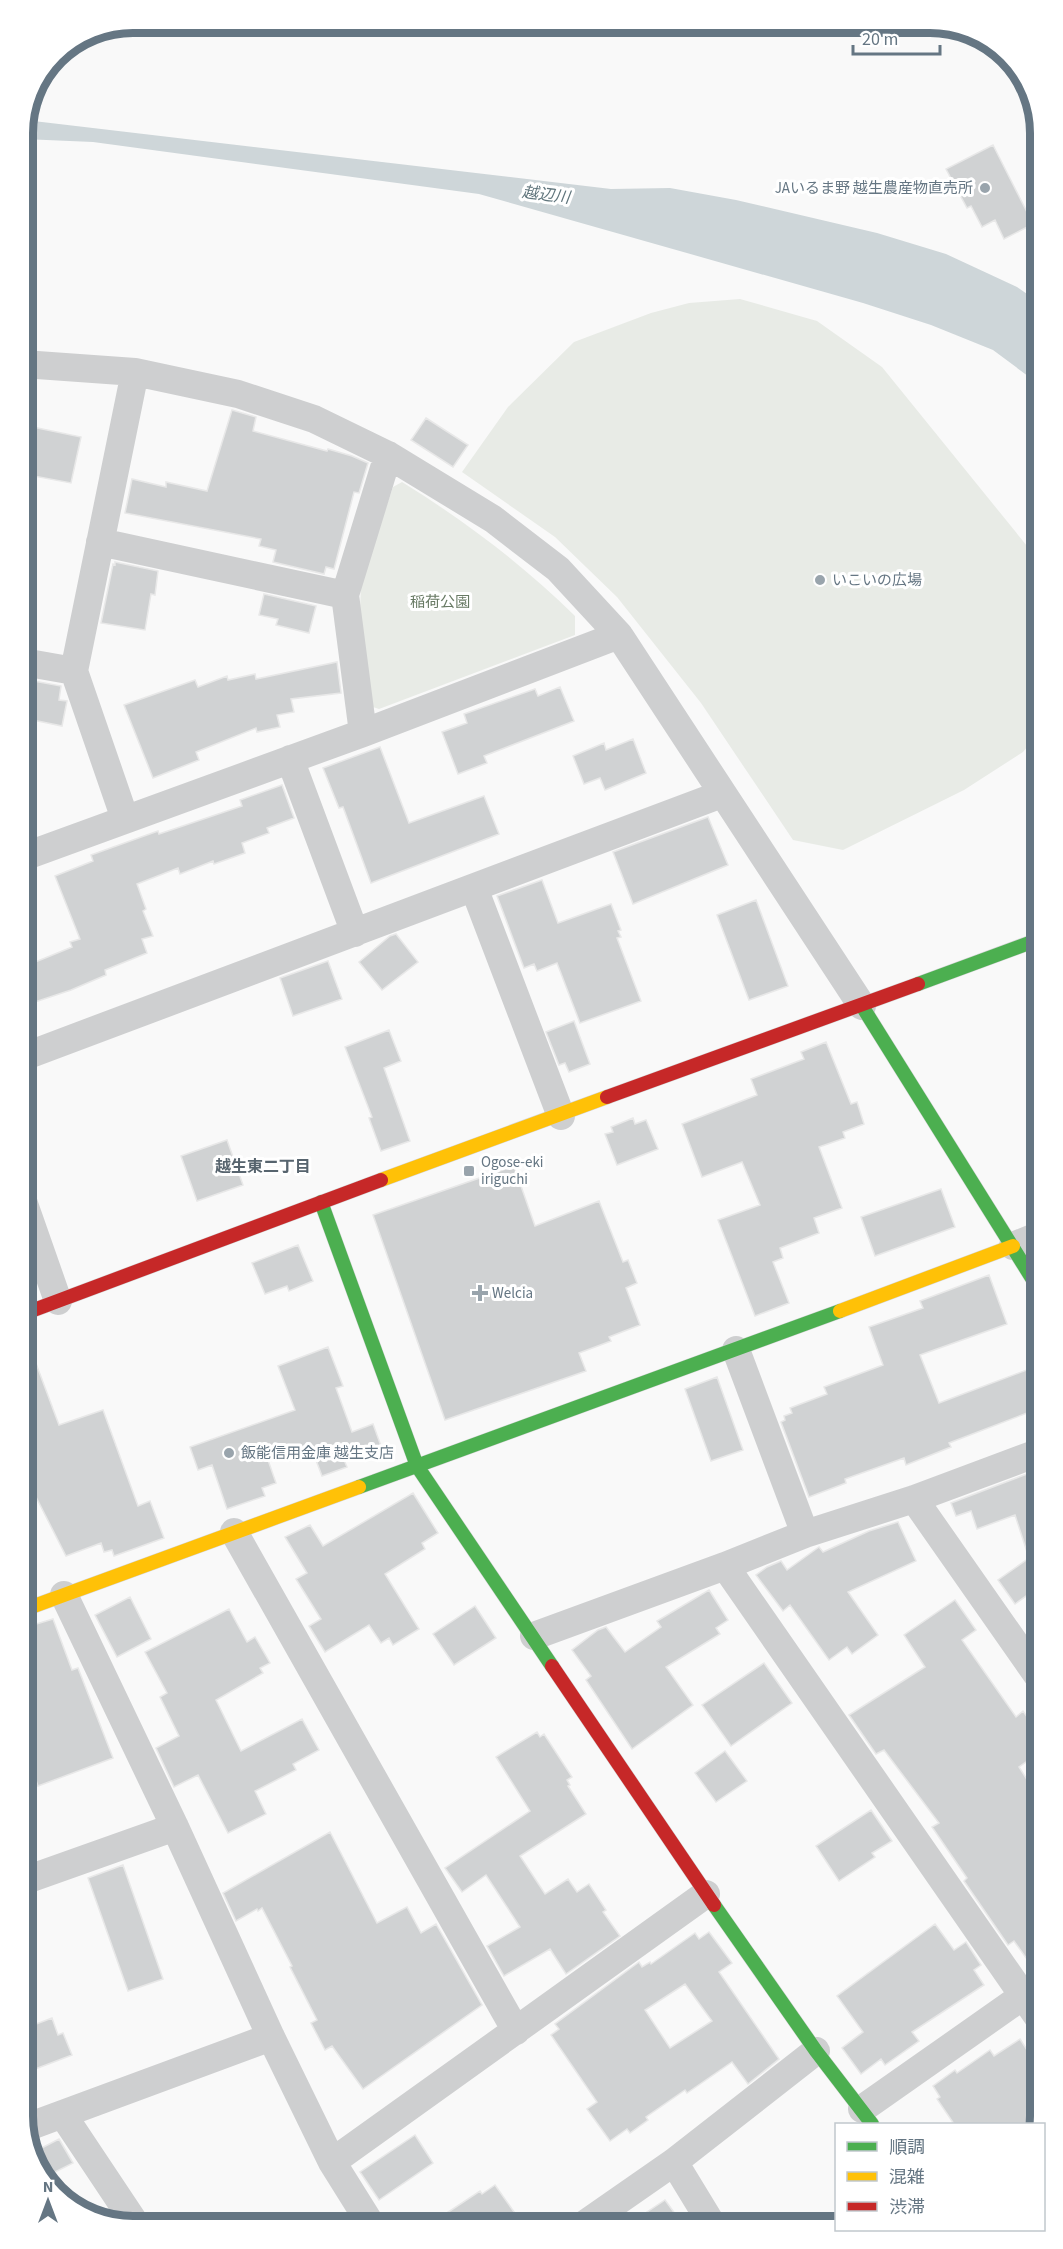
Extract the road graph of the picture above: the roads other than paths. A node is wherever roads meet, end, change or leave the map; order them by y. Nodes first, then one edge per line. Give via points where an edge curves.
1 (33, 365) edge
2 (135, 372) junction
3 (388, 455) junction
4 (100, 542) junction
5 (345, 595) junction
6 (619, 635) junction
7 (33, 664) edge
8 (74, 671) junction
9 (363, 733) junction
10 (290, 759) junction
11 (722, 794) junction
12 (125, 819) junction
13 (33, 852) edge
14 (474, 888) junction
15 (355, 933) junction
16 (1030, 943) edge
17 (862, 1006) junction
18 (33, 1054) edge
19 (561, 1116) junction
20 (321, 1202) junction
21 (33, 1230) edge
22 (1030, 1239) edge
23 (1012, 1246) junction
24 (1030, 1275) edge
25 (57, 1301) junction
26 (33, 1310) edge
27 (736, 1350) junction
28 (1030, 1456) edge
29 (417, 1466) junction
30 (914, 1499) junction
31 (234, 1532) junction
32 (805, 1534) junction
33 (726, 1566) junction
34 (64, 1595) junction
35 (33, 1606) edge
36 (534, 1636) junction
37 (1030, 1663) edge
38 (175, 1827) junction
39 (33, 1877) edge
40 (706, 1894) junction
41 (1030, 1987) edge
42 (1030, 1992) edge
43 (516, 2031) junction
44 (271, 2037) junction
45 (816, 2051) junction
46 (63, 2115) junction
47 (867, 2117) edge
48 (34, 2125) edge
49 (332, 2162) junction
50 (674, 2162) junction
51 (130, 2216) edge
52 (366, 2216) edge
53 (596, 2216) edge
54 (707, 2216) edge

1 - 2 street
2 - 3 street via 238,394 314,419
2 - 4 street
3 - 5 street
3 - 6 street via 493,519 558,569
4 - 5 street
4 - 8 street
5 - 9 street
6 - 9 street
6 - 11 street
7 - 8 street
8 - 12 street
9 - 10 street
10 - 12 street
10 - 15 street
11 - 14 street
11 - 17 street
12 - 13 street
14 - 15 street
14 - 19 street
15 - 18 street
16 - 17 street
17 - 19 street
17 - 23 street
19 - 20 street
20 - 25 street
20 - 29 street
21 - 25 street
22 - 23 street
23 - 24 street
23 - 27 street
25 - 26 street
27 - 29 street
27 - 32 street
28 - 30 street
29 - 31 street
29 - 36 street
30 - 32 street
30 - 37 street
31 - 34 street
31 - 43 street
32 - 33 street
33 - 36 street
33 - 41 street
34 - 35 street
34 - 38 street
36 - 40 street
38 - 39 street
38 - 44 street
40 - 43 street
40 - 45 street
42 - 47 street
43 - 49 street
44 - 46 street
44 - 49 street
45 - 47 street
45 - 50 street
46 - 48 street
46 - 51 street
49 - 52 street
50 - 53 street
50 - 54 street

